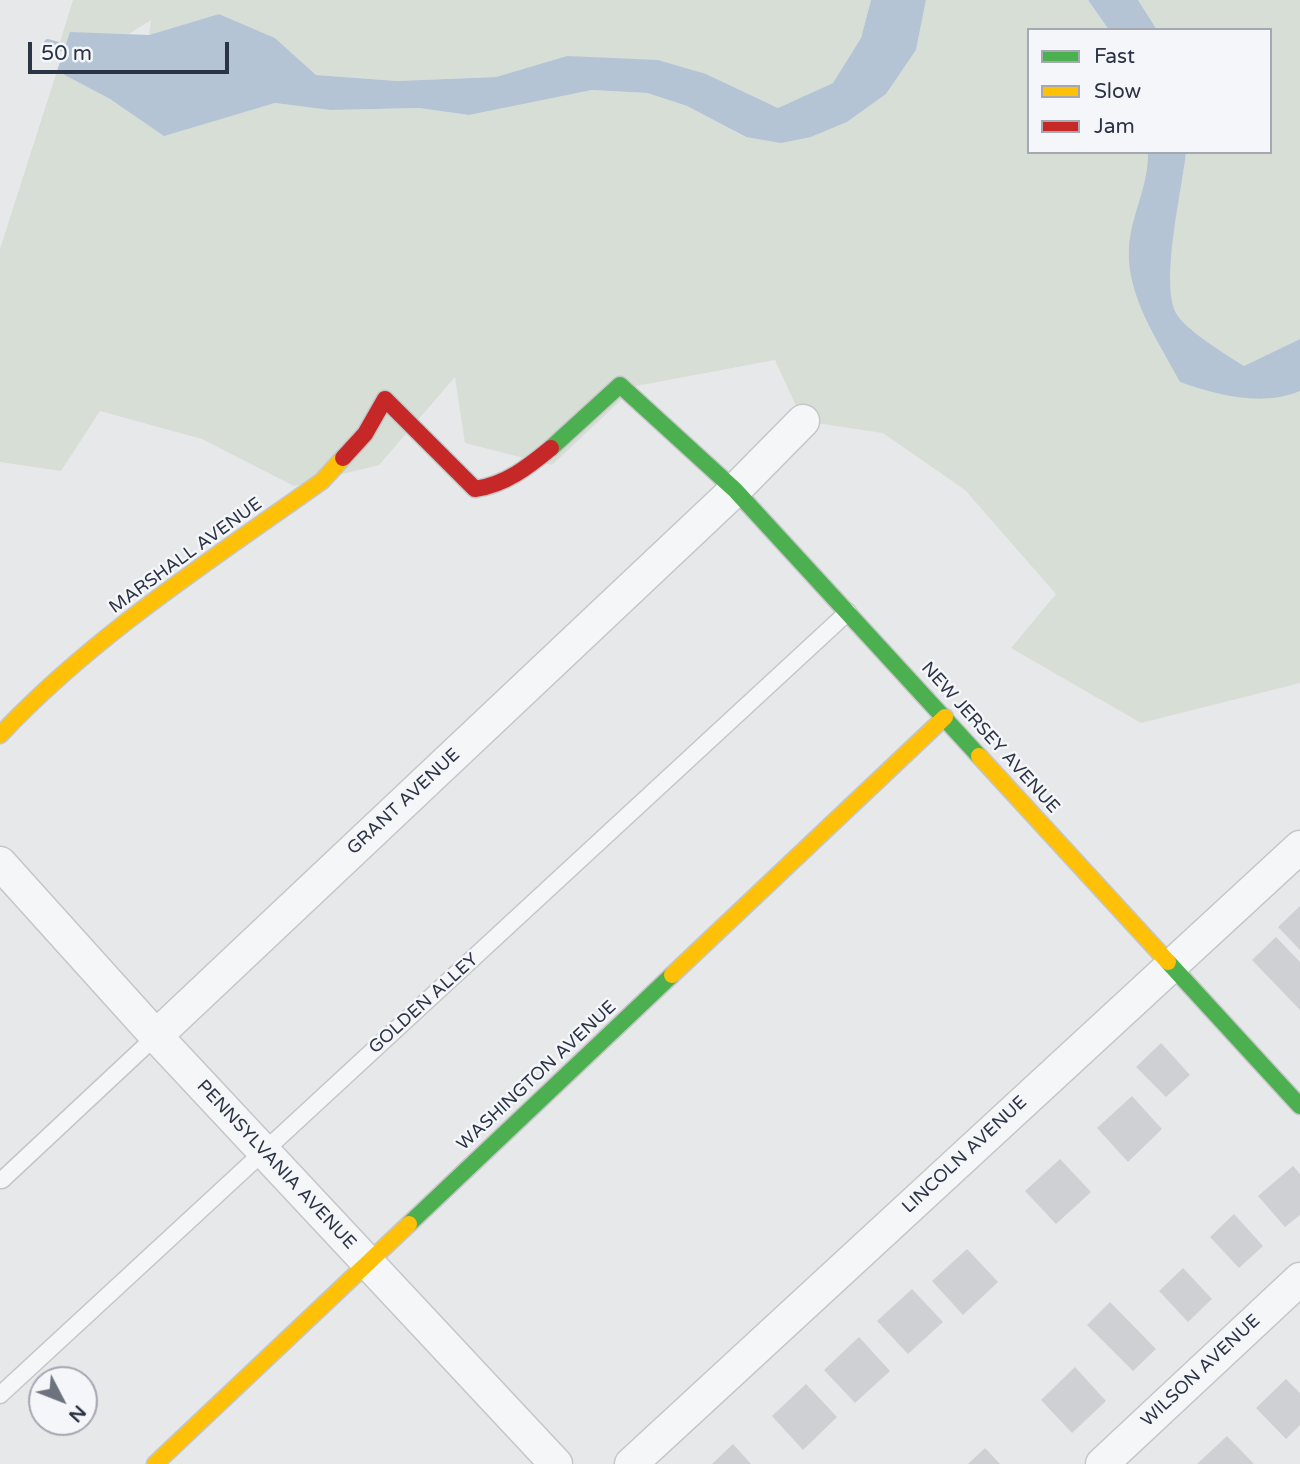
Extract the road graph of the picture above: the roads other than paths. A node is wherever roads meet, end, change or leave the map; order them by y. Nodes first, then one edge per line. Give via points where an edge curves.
1 (641, 406) joint
2 (803, 421) dead end
3 (734, 490) junction
4 (848, 612) junction
5 (945, 717) junction
6 (0, 736) edge
7 (1300, 847) edge
8 (0, 863) edge
9 (1171, 965) junction
10 (156, 1036) junction
11 (1300, 1106) edge
12 (263, 1151) junction
13 (2, 1180) dead end
14 (367, 1264) junction
15 (1300, 1279) edge
16 (0, 1395) edge
17 (155, 1464) edge
18 (556, 1464) edge
19 (631, 1464) edge
20 (1102, 1464) edge

1 - 3 street, NEW JERSEY AVENUE
1 - 6 street, MARSHALL AVENUE via 620,385 522,472 488,491 475,489 386,399 365,434 322,481 158,598 45,687
2 - 3 street, GRANT AVENUE
3 - 4 street, NEW JERSEY AVENUE
3 - 10 street, GRANT AVENUE
4 - 5 street, NEW JERSEY AVENUE
4 - 12 lane, GOLDEN ALLEY
5 - 9 street, NEW JERSEY AVENUE
5 - 14 street, WASHINGTON AVENUE
7 - 9 street, LINCOLN AVENUE
8 - 10 street, PENNSYLVANIA AVENUE
9 - 11 street, NEW JERSEY AVENUE
9 - 19 street, LINCOLN AVENUE
10 - 12 street, PENNSYLVANIA AVENUE
10 - 13 lane, GRANT AVENUE
12 - 14 street, PENNSYLVANIA AVENUE
12 - 16 lane, GOLDEN ALLEY
14 - 17 street, WASHINGTON AVENUE
14 - 18 street, PENNSYLVANIA AVENUE
15 - 20 street, WILSON AVENUE

